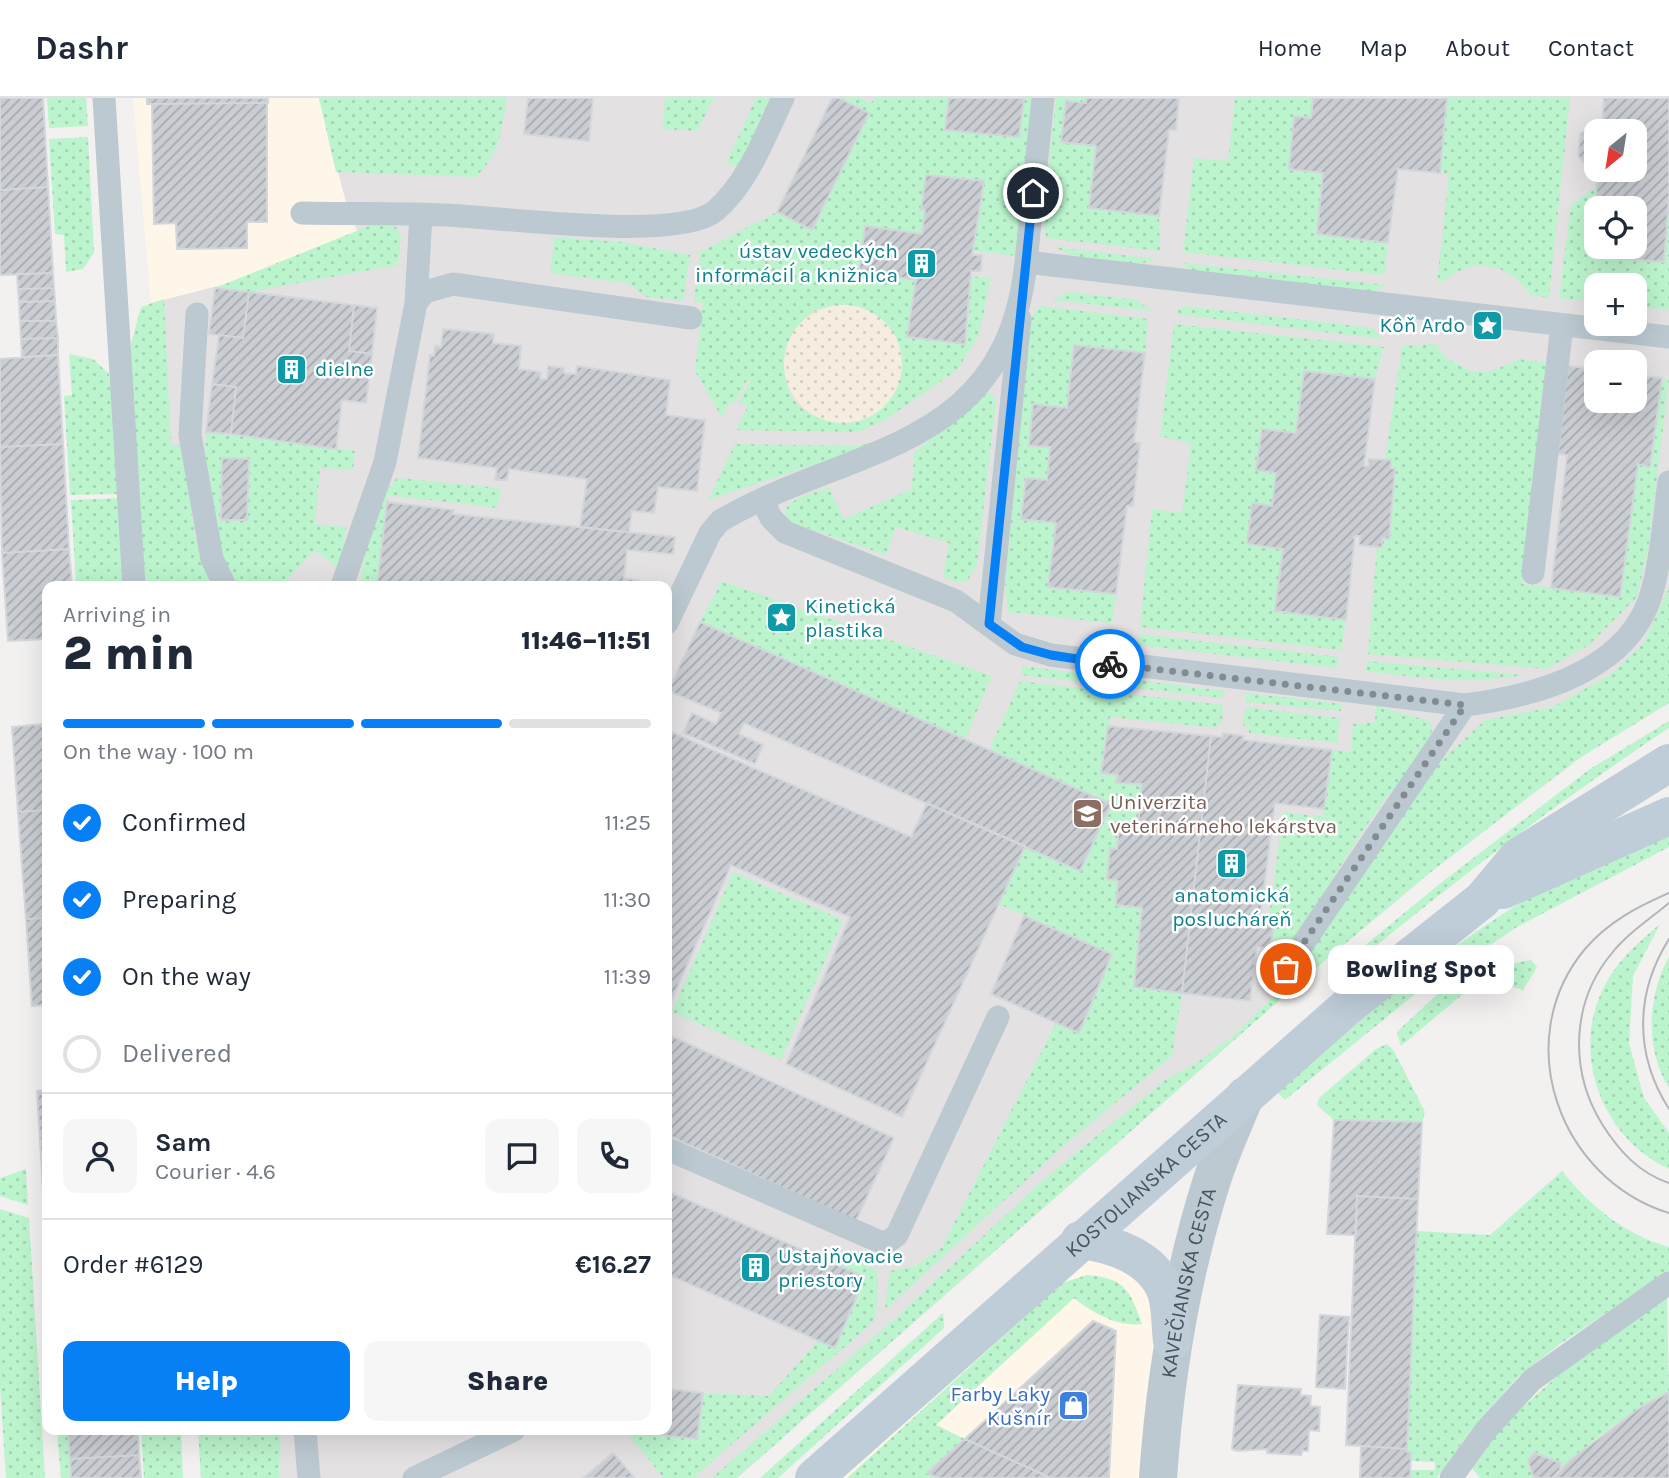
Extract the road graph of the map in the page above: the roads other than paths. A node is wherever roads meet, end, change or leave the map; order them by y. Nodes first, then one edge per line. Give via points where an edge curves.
1 (104, 98) edge
2 (783, 98) edge
3 (1044, 98) edge
4 (302, 213) dead end
5 (421, 214) junction
6 (1026, 262) junction
7 (1023, 299) junction
8 (416, 303) junction
9 (197, 314) dead end
10 (691, 318) dead end
11 (1562, 325) junction
12 (1669, 337) edge
13 (1669, 482) edge
14 (763, 501) junction
15 (1662, 568) edge
16 (1532, 573) dead end
17 (134, 581) edge
18 (223, 581) edge
19 (344, 581) edge
20 (672, 613) edge
21 (989, 624) junction
22 (1465, 705) junction
23 (1669, 763) edge
24 (1669, 816) edge
25 (1482, 900) junction
26 (1286, 969) dead end
27 (998, 1017) dead end
28 (1245, 1096) junction
29 (672, 1151) edge
30 (1080, 1240) junction
31 (1669, 1283) edge
32 (1172, 1341) junction
33 (305, 1435) edge
34 (504, 1435) edge
35 (309, 1478) edge
36 (414, 1478) edge
37 (814, 1478) edge
38 (1158, 1478) edge
39 (1451, 1478) edge

1 - 17 lane
2 - 5 lane via 734,189 713,213 685,223 647,227
3 - 6 lane
4 - 5 lane
5 - 8 lane
6 - 7 lane
6 - 11 lane
7 - 14 lane via 992,368 953,410 902,443
7 - 21 lane
8 - 10 lane via 425,292 453,284
8 - 19 lane via 385,462
9 - 18 lane via 190,435 212,559
11 - 12 lane
11 - 16 lane
13 - 15 lane
14 - 20 lane via 720,521 710,533
14 - 21 lane via 785,532 956,601
15 - 22 lane via 1632,628 1581,674 1538,691
21 - 22 lane via 1015,644 1051,655
22 - 26 lane
23 - 25 street, KOSTOLIANSKA CESTA via 1518,858
24 - 25 street, KOSTOLIANSKA CESTA
25 - 28 street, KOSTOLIANSKA CESTA via 1348,1006
27 - 29 lane via 897,1236 885,1244
28 - 30 street, KOSTOLIANSKA CESTA
28 - 32 street, KAVEČIANSKA CESTA via 1209,1187
30 - 32 street via 1126,1251 1150,1269 1166,1291
30 - 37 street, KOSTOLIANSKA CESTA
31 - 39 lane via 1532,1380 1485,1431
32 - 38 street, KAVEČIANSKA CESTA
33 - 35 lane
34 - 36 lane

